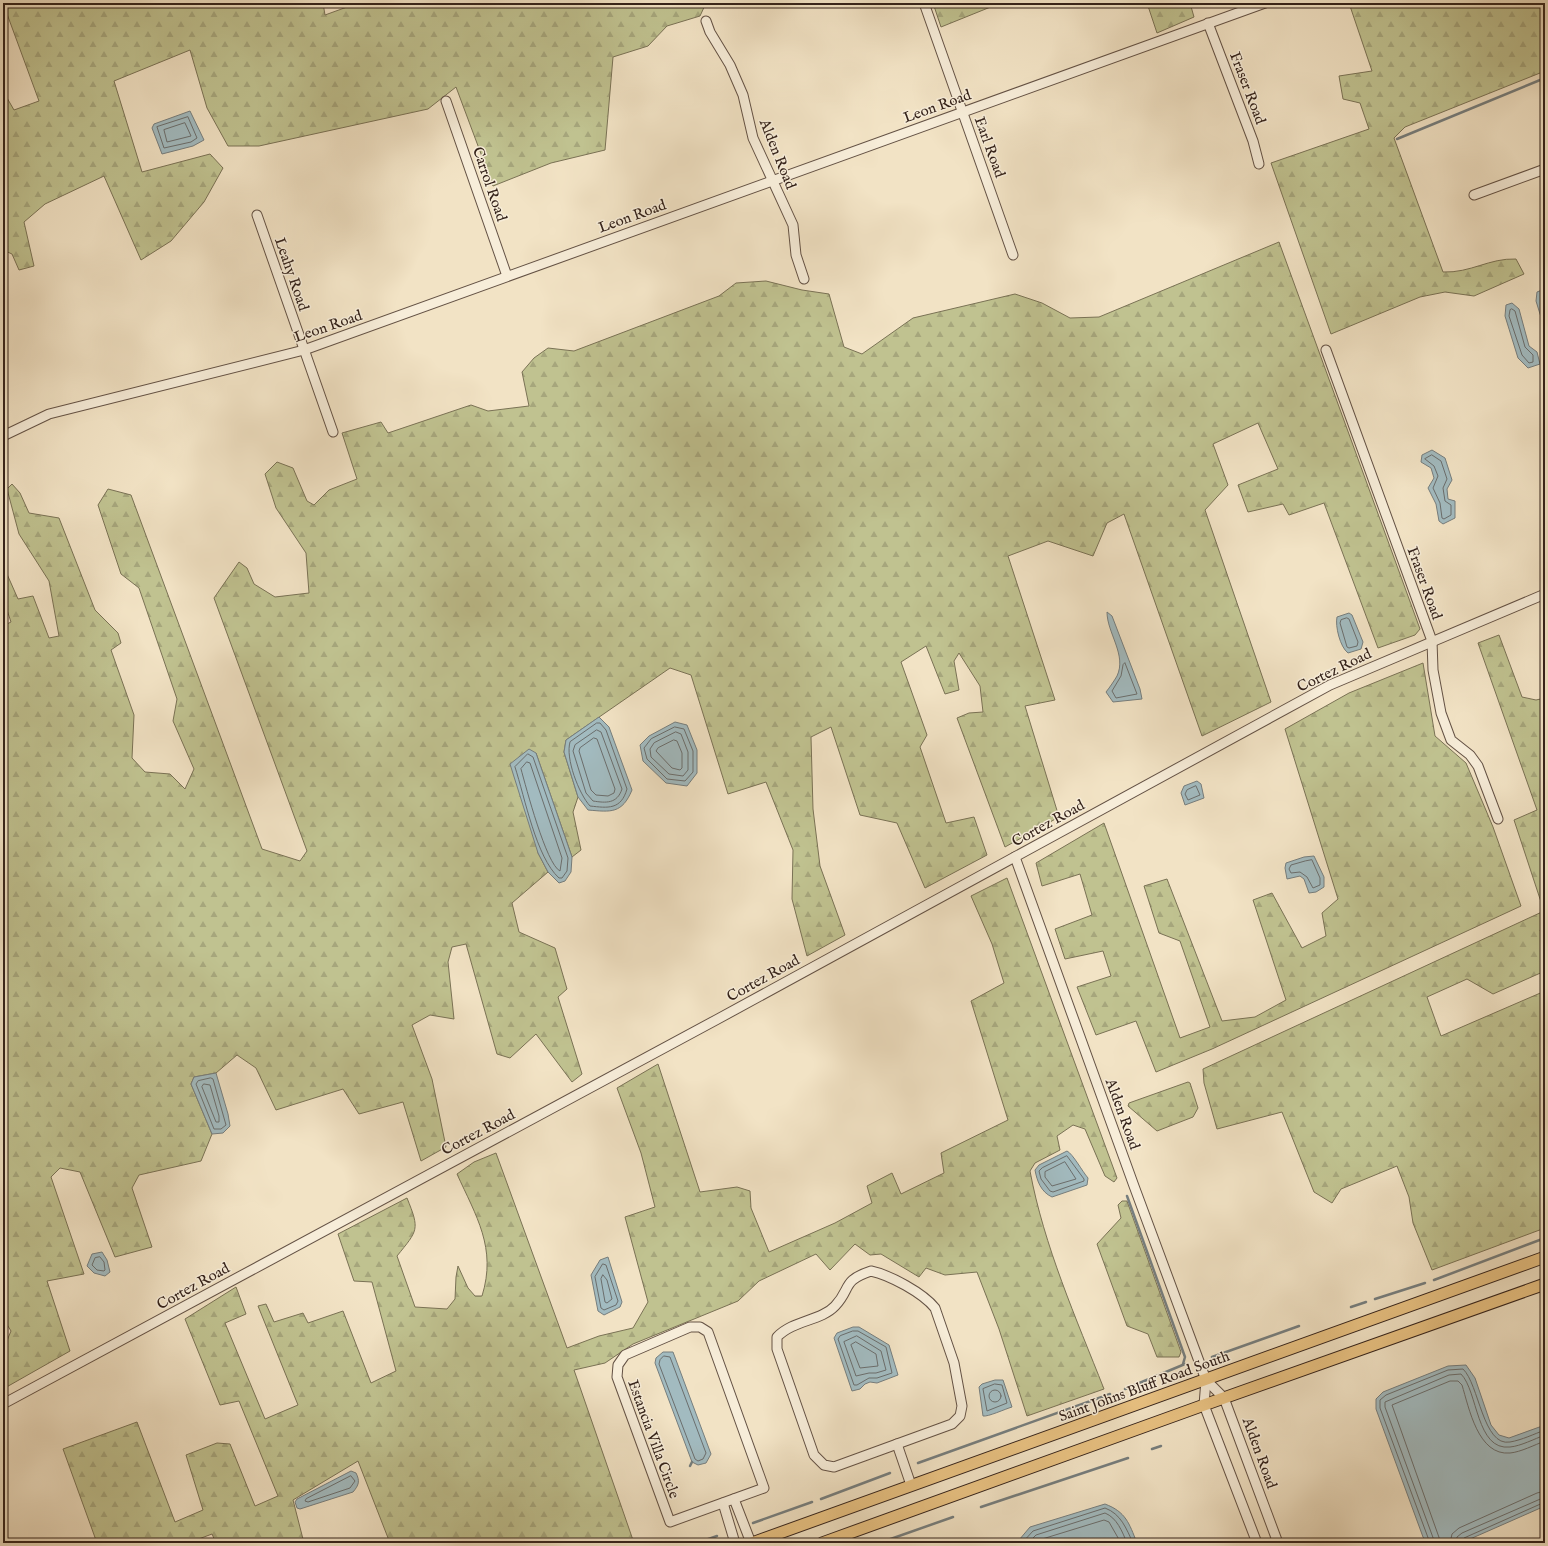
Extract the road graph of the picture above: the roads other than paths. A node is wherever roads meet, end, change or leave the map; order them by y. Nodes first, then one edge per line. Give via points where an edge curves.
1 (924, 3) edge
2 (1265, 3) edge
3 (706, 21) dead end
4 (1208, 23) junction
5 (446, 101) dead end
6 (962, 112) junction
7 (1259, 164) dead end
8 (1545, 169) edge
9 (772, 181) junction
10 (1474, 195) dead end
11 (257, 216) dead end
12 (1013, 255) dead end
13 (507, 276) junction
14 (804, 279) dead end
15 (304, 350) junction
16 (1326, 350) dead end
17 (334, 432) dead end
18 (3, 436) edge
19 (1545, 594) edge
20 (1432, 641) junction
21 (1498, 819) dead end
22 (1015, 857) junction
23 (1545, 1257) edge
24 (1545, 1284) edge
25 (1206, 1380) junction
26 (1224, 1398) junction
27 (3, 1404) edge
28 (1204, 1405) junction
29 (897, 1444) junction
30 (912, 1485) junction
31 (734, 1499) junction
32 (723, 1503) junction
33 (735, 1543) edge
34 (752, 1543) edge
35 (822, 1543) edge
36 (1257, 1543) edge
37 (1278, 1543) edge

1 - 6 street, Earl Road
2 - 4 street, Leon Road
3 - 9 street, Alden Road via 743,95 753,138
4 - 6 street, Leon Road
4 - 7 street, Fraser Road via 1253,141
5 - 13 street, Carrol Road
6 - 9 street, Leon Road
6 - 12 street, Earl Road
8 - 10 street
9 - 13 street, Leon Road
9 - 14 street, Alden Road via 793,225 796,255
11 - 15 street, Leahy Road
13 - 15 street, Leon Road
15 - 17 street, Leahy Road
15 - 18 street, Leon Road via 49,414
16 - 20 street, Fraser Road
19 - 20 street, Cortez Road
20 - 21 street, Fraser Road via 1433,670 1450,740 1470,755 1478,766
20 - 22 street, Cortez Road via 1330,685
22 - 25 street, Alden Road
22 - 27 street, Cortez Road
23 - 25 main road, Saint Johns Bluff Road South
24 - 26 main road
25 - 26 street, Alden Road
25 - 28 street, Alden Road
25 - 30 main road, Saint Johns Bluff Road South
26 - 28 main road
26 - 37 street, Alden Road
28 - 35 main road
28 - 36 street, Alden Road
29 - 29 street via 834,1467 824,1465 814,1454 777,1349 777,1337 784,1329 834,1307 856,1276 871,1271 884,1274 929,1301 935,1308 954,1363 962,1406 960,1416 952,1424
29 - 30 street
30 - 34 main road, Saint Johns Bluff Road South
31 - 32 street, Estancia Villa Circle
31 - 32 street, Estancia Villa Circle via 764,1488 708,1332 700,1327 690,1327 625,1355 618,1365 617,1377 670,1522
31 - 34 street
32 - 33 street

